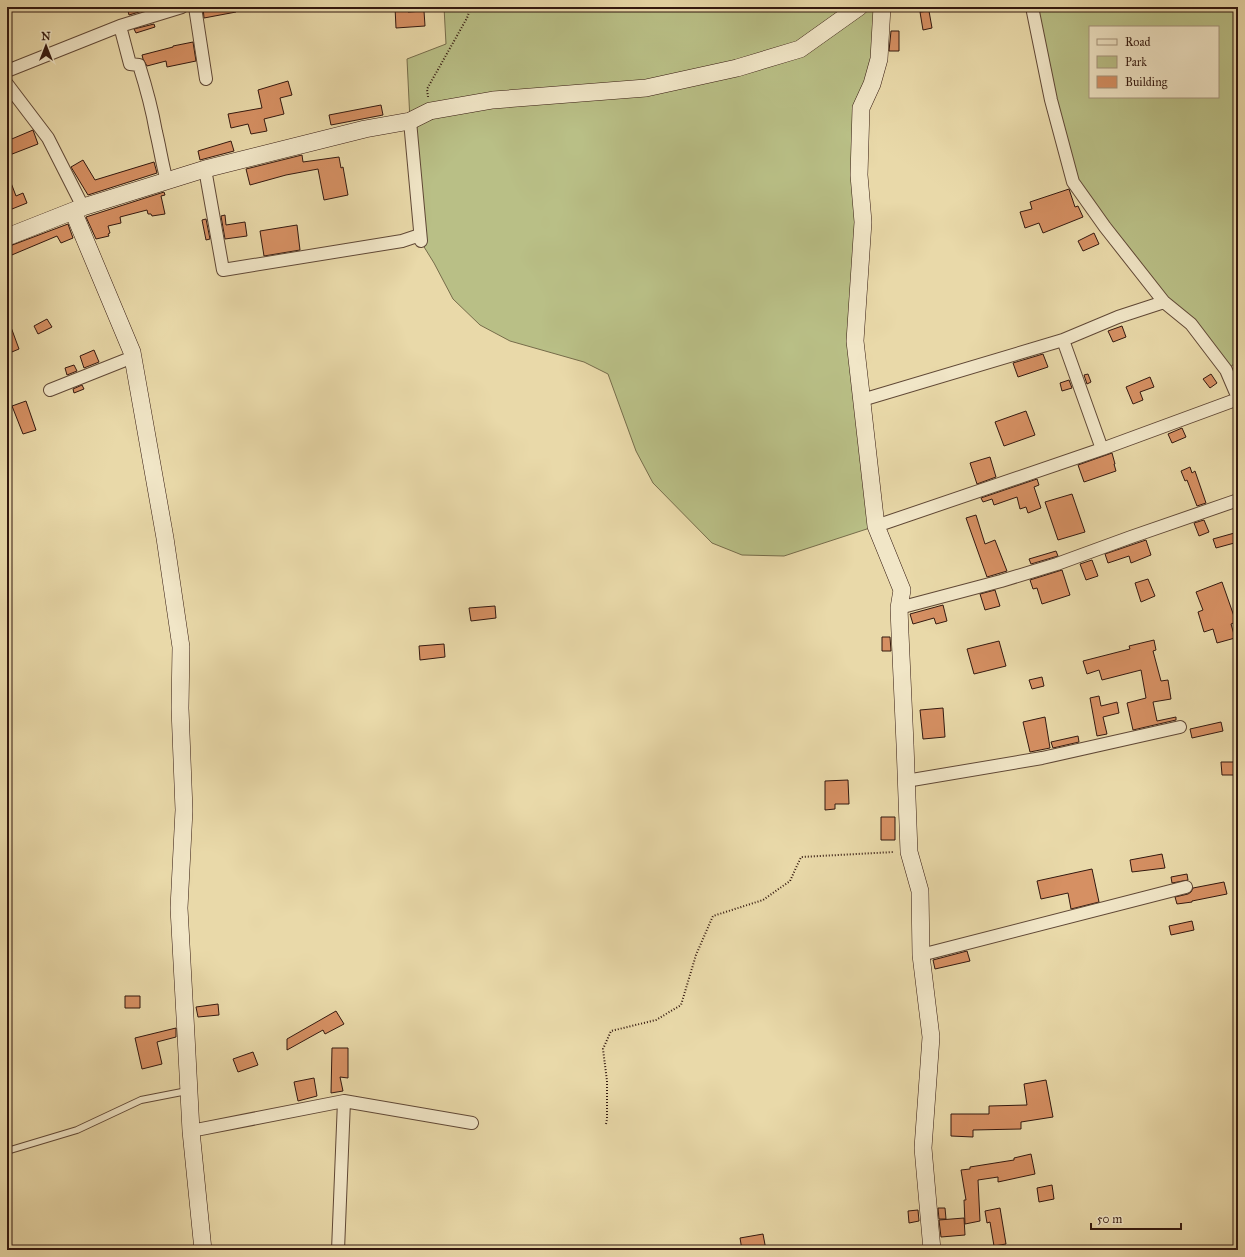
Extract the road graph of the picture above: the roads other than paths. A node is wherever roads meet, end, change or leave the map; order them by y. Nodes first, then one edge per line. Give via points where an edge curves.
1 (182, 7) edge
2 (195, 7) edge
3 (859, 7) edge
4 (882, 7) edge
5 (1032, 7) edge
6 (120, 26) junction
7 (7, 71) edge
8 (206, 79) dead end
9 (7, 84) edge
10 (410, 121) junction
11 (205, 168) junction
12 (167, 180) junction
13 (78, 209) junction
14 (7, 237) edge
15 (1164, 302) junction
16 (1063, 340) junction
17 (133, 357) junction
18 (50, 390) dead end
19 (1238, 398) edge
20 (862, 400) junction
21 (1102, 449) junction
22 (1238, 500) edge
23 (876, 526) junction
24 (899, 608) junction
25 (1180, 727) dead end
26 (906, 780) junction
27 (1186, 887) dead end
28 (921, 955) junction
29 (189, 1091) junction
30 (344, 1100) junction
31 (472, 1123) dead end
32 (191, 1131) junction
33 (7, 1151) edge
34 (203, 1250) edge
35 (338, 1250) edge
36 (932, 1250) edge

1 - 6 street
2 - 8 street
3 - 10 street via 800,49 737,68 646,88 492,100 430,111
4 - 20 street via 879,59 872,84 861,108 859,174 863,222 855,340
5 - 15 street via 1051,100 1074,182 1105,227
6 - 7 street
6 - 12 street via 130,64 139,65
9 - 13 street via 48,138
10 - 11 street via 365,129
10 - 11 street via 420,238 223,270
11 - 12 street
12 - 13 street
13 - 14 street
13 - 17 street
15 - 16 street via 1118,317
15 - 19 street via 1191,324 1226,370
16 - 20 street
16 - 21 street
17 - 18 street
17 - 29 street via 164,530 181,647 180,708 184,810 179,908
19 - 21 street
20 - 23 street
21 - 23 street
22 - 24 street via 1057,564
23 - 24 street via 902,590
24 - 26 street
25 - 26 street via 1042,758
26 - 28 street via 909,852 920,891
27 - 28 street
28 - 36 street via 931,1037 923,1148
29 - 32 street
29 - 33 lane via 141,1100 77,1130
30 - 31 street
30 - 32 street
30 - 35 street
32 - 34 street

